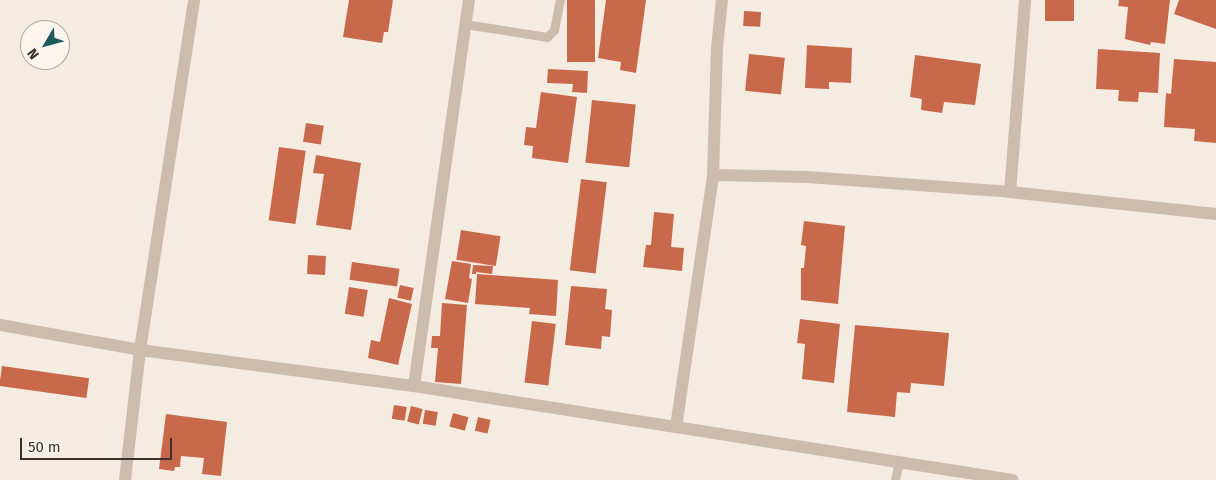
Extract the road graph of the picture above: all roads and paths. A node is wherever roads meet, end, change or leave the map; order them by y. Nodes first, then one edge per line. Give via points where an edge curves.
1 (194, 0) edge
2 (469, 0) edge
3 (560, 0) edge
4 (722, 0) edge
5 (1025, 0) edge
6 (465, 24) junction
7 (713, 175) junction
8 (1010, 192) junction
9 (1216, 214) edge
10 (0, 325) edge
11 (140, 350) junction
12 (414, 386) junction
13 (676, 426) junction
14 (898, 461) junction
15 (125, 480) edge
16 (894, 480) edge
17 (1013, 480) edge

1 - 11 street
2 - 6 street
3 - 6 lane via 554,30 547,37
4 - 7 street
5 - 8 street
6 - 12 street
7 - 8 street via 808,176
7 - 13 street
8 - 9 street
10 - 11 street
11 - 12 street
11 - 15 street
12 - 13 street
13 - 14 street
14 - 16 lane
14 - 17 street

